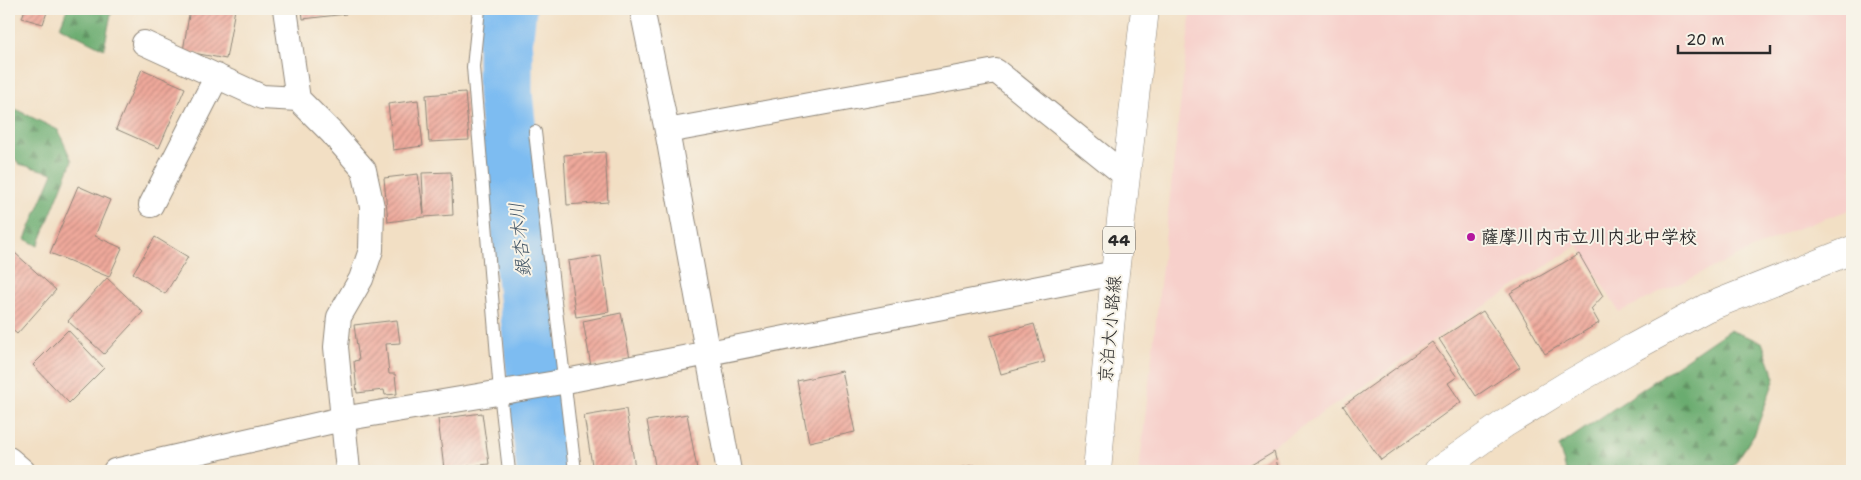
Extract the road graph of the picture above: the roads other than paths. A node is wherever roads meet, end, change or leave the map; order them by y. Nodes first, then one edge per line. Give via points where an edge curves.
1 (285, 9) edge
2 (479, 9) edge
3 (642, 9) edge
4 (1145, 9) edge
5 (144, 43) dead end
6 (217, 76) junction
7 (298, 99) junction
8 (667, 131) junction
9 (535, 132) dead end
10 (1126, 176) junction
11 (151, 205) dead end
12 (1852, 250) edge
13 (1115, 273) junction
14 (708, 353) junction
15 (560, 382) junction
16 (505, 392) junction
17 (342, 419) junction
18 (9, 459) edge
19 (23, 471) edge
20 (115, 471) edge
21 (348, 471) edge
22 (509, 471) edge
23 (575, 471) edge
24 (729, 471) edge
25 (1097, 471) edge
26 (1438, 471) edge

1 - 7 street
2 - 16 lane via 473,67
3 - 8 street
4 - 10 main road, 京泊大小路線 / 44
5 - 6 street
6 - 7 street via 262,97
6 - 11 street
7 - 17 street via 364,170 372,207 371,250 361,279 339,317 336,347
8 - 10 street via 996,71
8 - 14 street
9 - 15 lane
10 - 13 main road, 京泊大小路線 / 44
12 - 26 main road via 1706,308 1535,405
13 - 14 street
13 - 25 main road, 京泊大小路線 / 44
14 - 15 street
14 - 24 street
15 - 16 street
15 - 23 lane
16 - 17 street
16 - 22 lane
17 - 20 street
17 - 21 street
18 - 19 street

